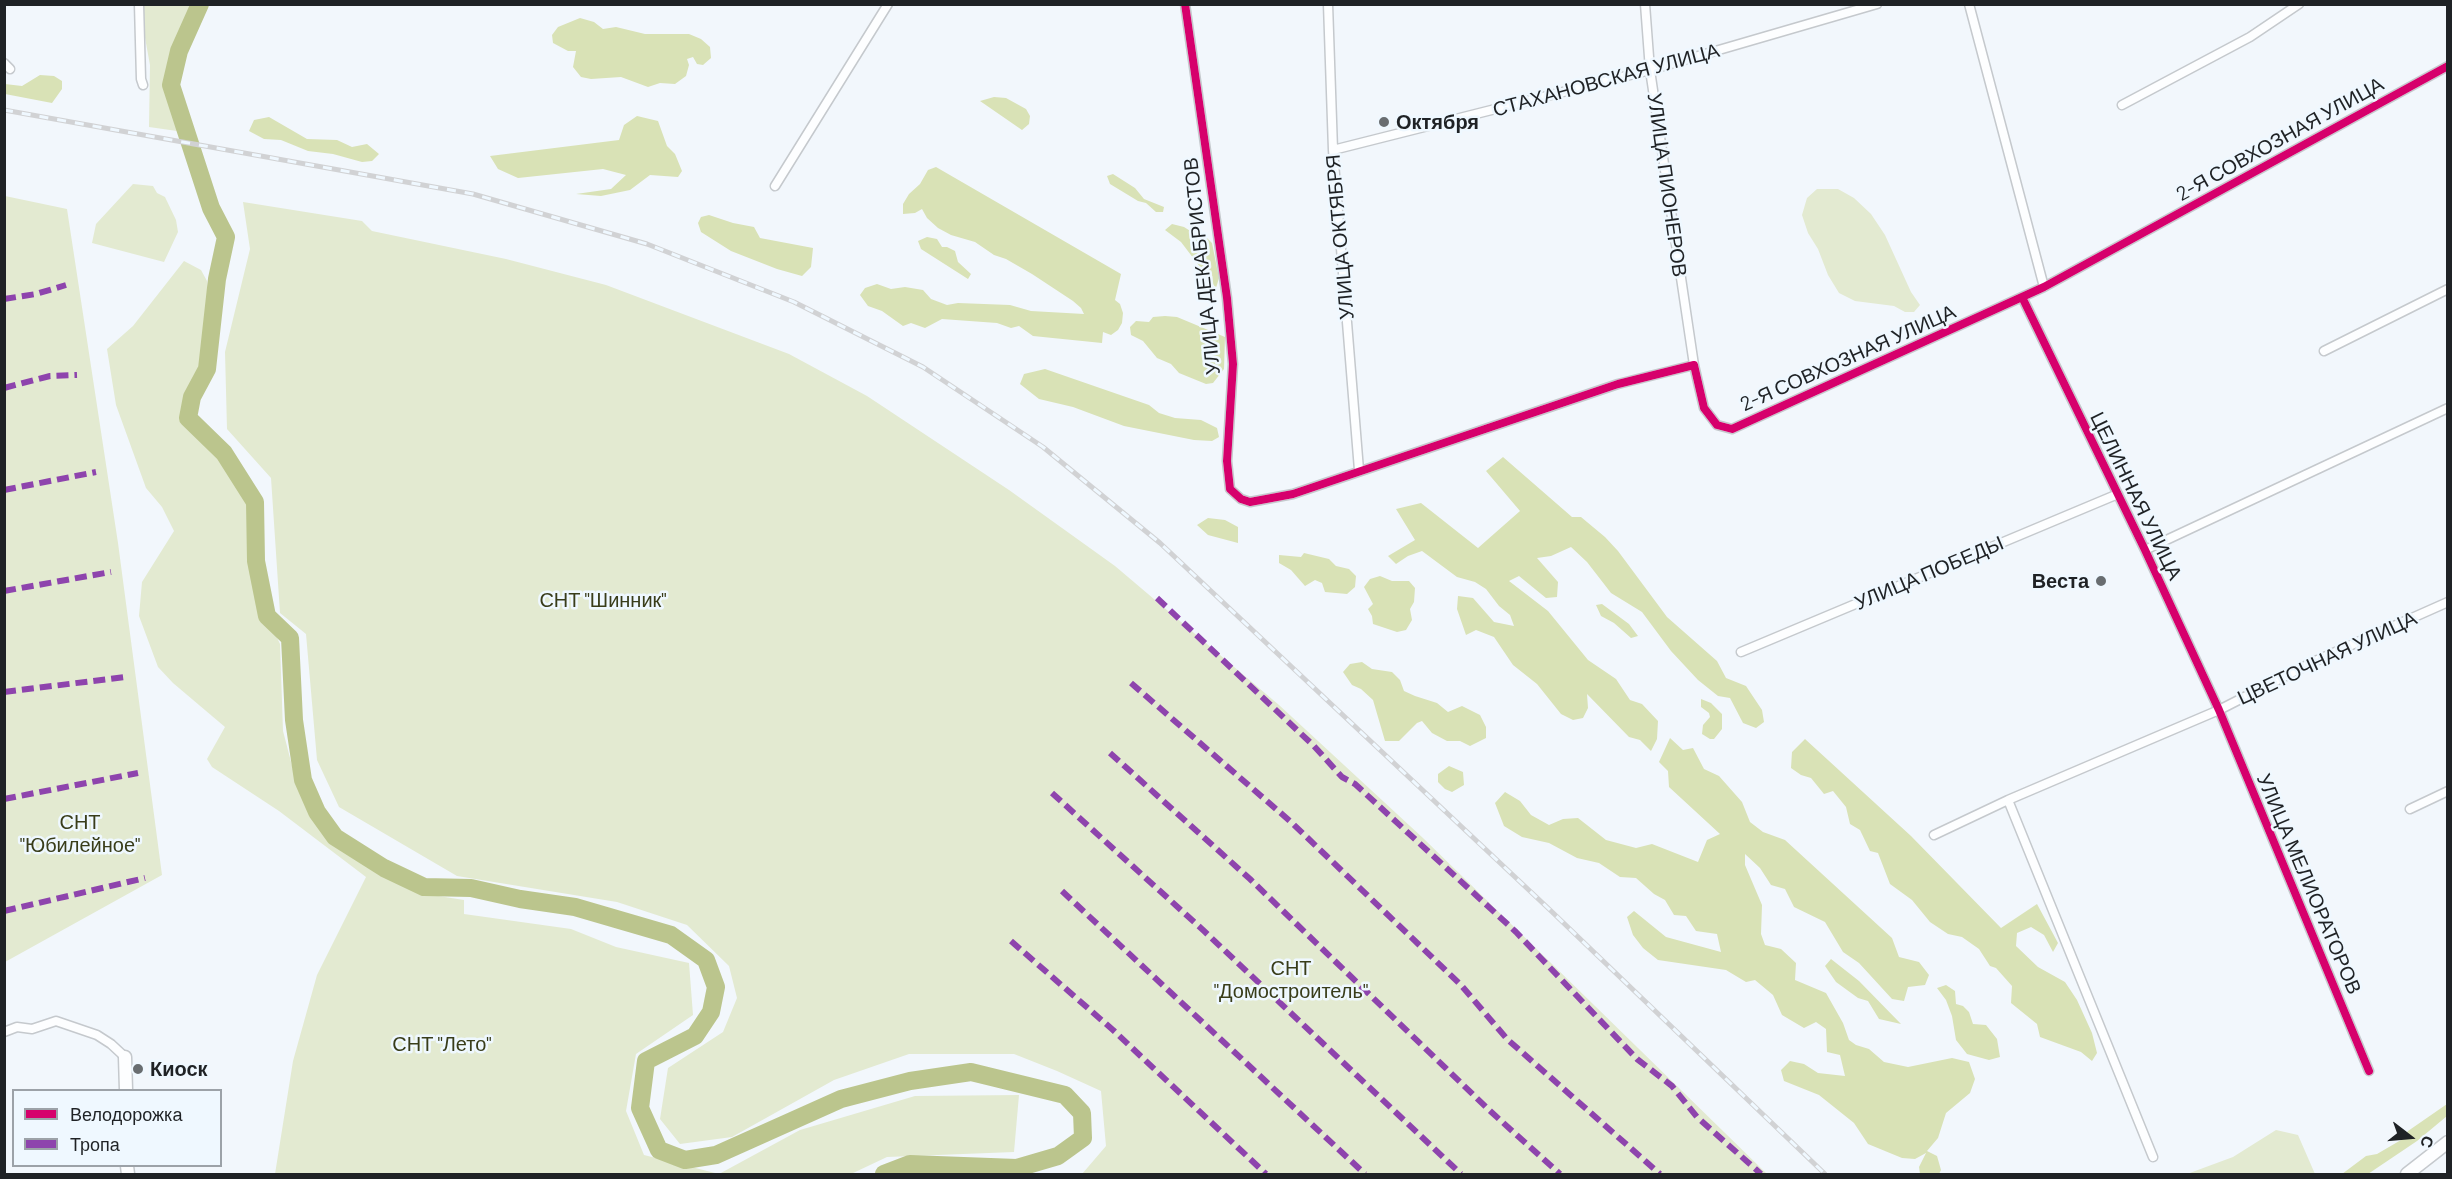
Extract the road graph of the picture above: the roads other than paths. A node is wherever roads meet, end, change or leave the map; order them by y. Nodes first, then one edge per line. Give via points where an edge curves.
1 (139, 4) edge
2 (888, 4) edge
3 (1185, 4) edge
4 (1328, 4) edge
5 (1645, 4) edge
6 (1877, 4) edge
7 (1969, 4) edge
8 (2299, 4) edge
9 (2448, 66) edge
10 (1650, 70) junction
11 (143, 85) dead end
12 (2122, 105) dead end
13 (1333, 150) junction
14 (775, 186) dead end
15 (2044, 287) junction
16 (2448, 289) edge
17 (2022, 297) junction
18 (2324, 351) dead end
19 (1694, 365) junction
20 (2448, 408) edge
21 (1359, 470) junction
22 (2118, 494) junction
23 (2145, 550) junction
24 (2448, 602) edge
25 (1741, 652) dead end
26 (2219, 710) junction
27 (2448, 791) edge
28 (2008, 800) junction
29 (2410, 808) dead end
30 (1934, 835) dead end
31 (4, 1032) edge
32 (125, 1057) joint
33 (2369, 1071) dead end
34 (126, 1089) edge
35 (2448, 1142) edge
36 (2153, 1157) dead end
37 (2407, 1174) edge

1 - 11 street
2 - 14 street
3 - 21 street, УЛИЦА ДЕКАБРИСТОВ via 1229,320 1233,364 1227,461 1230,489 1250,502 1265,500
4 - 13 street, УЛИЦА ОКТЯБРЯ
5 - 10 street, УЛИЦА ПИОНЕРОВ
6 - 10 street, СТАХАНОВСКАЯ УЛИЦА
7 - 15 street
8 - 12 street via 2250,37
9 - 15 street, 2-Я СОВХОЗНАЯ УЛИЦА
10 - 13 street, СТАХАНОВСКАЯ УЛИЦА
10 - 19 street, УЛИЦА ПИОНЕРОВ
13 - 21 street, УЛИЦА ОКТЯБРЯ
15 - 17 street, 2-Я СОВХОЗНАЯ УЛИЦА
16 - 18 street
17 - 19 street, 2-Я СОВХОЗНАЯ УЛИЦА via 1732,429 1717,425 1704,408
17 - 22 street, ЦЕЛИННАЯ УЛИЦА
19 - 21 street via 1618,384
20 - 23 street
22 - 23 street, ЦЕЛИННАЯ УЛИЦА
22 - 25 street, УЛИЦА ПОБЕДЫ
23 - 26 street, ЦЕЛИННАЯ УЛИЦА
24 - 26 street, ЦВЕТОЧНАЯ УЛИЦА via 2313,662
26 - 28 street, ЦВЕТОЧНАЯ УЛИЦА
26 - 33 street, УЛИЦА МЕЛИОРАТОРОВ
27 - 29 street
28 - 30 street, ЦВЕТОЧНАЯ УЛИЦА
28 - 36 street
31 - 32 street via 56,1021 97,1035
32 - 34 street
35 - 37 street

